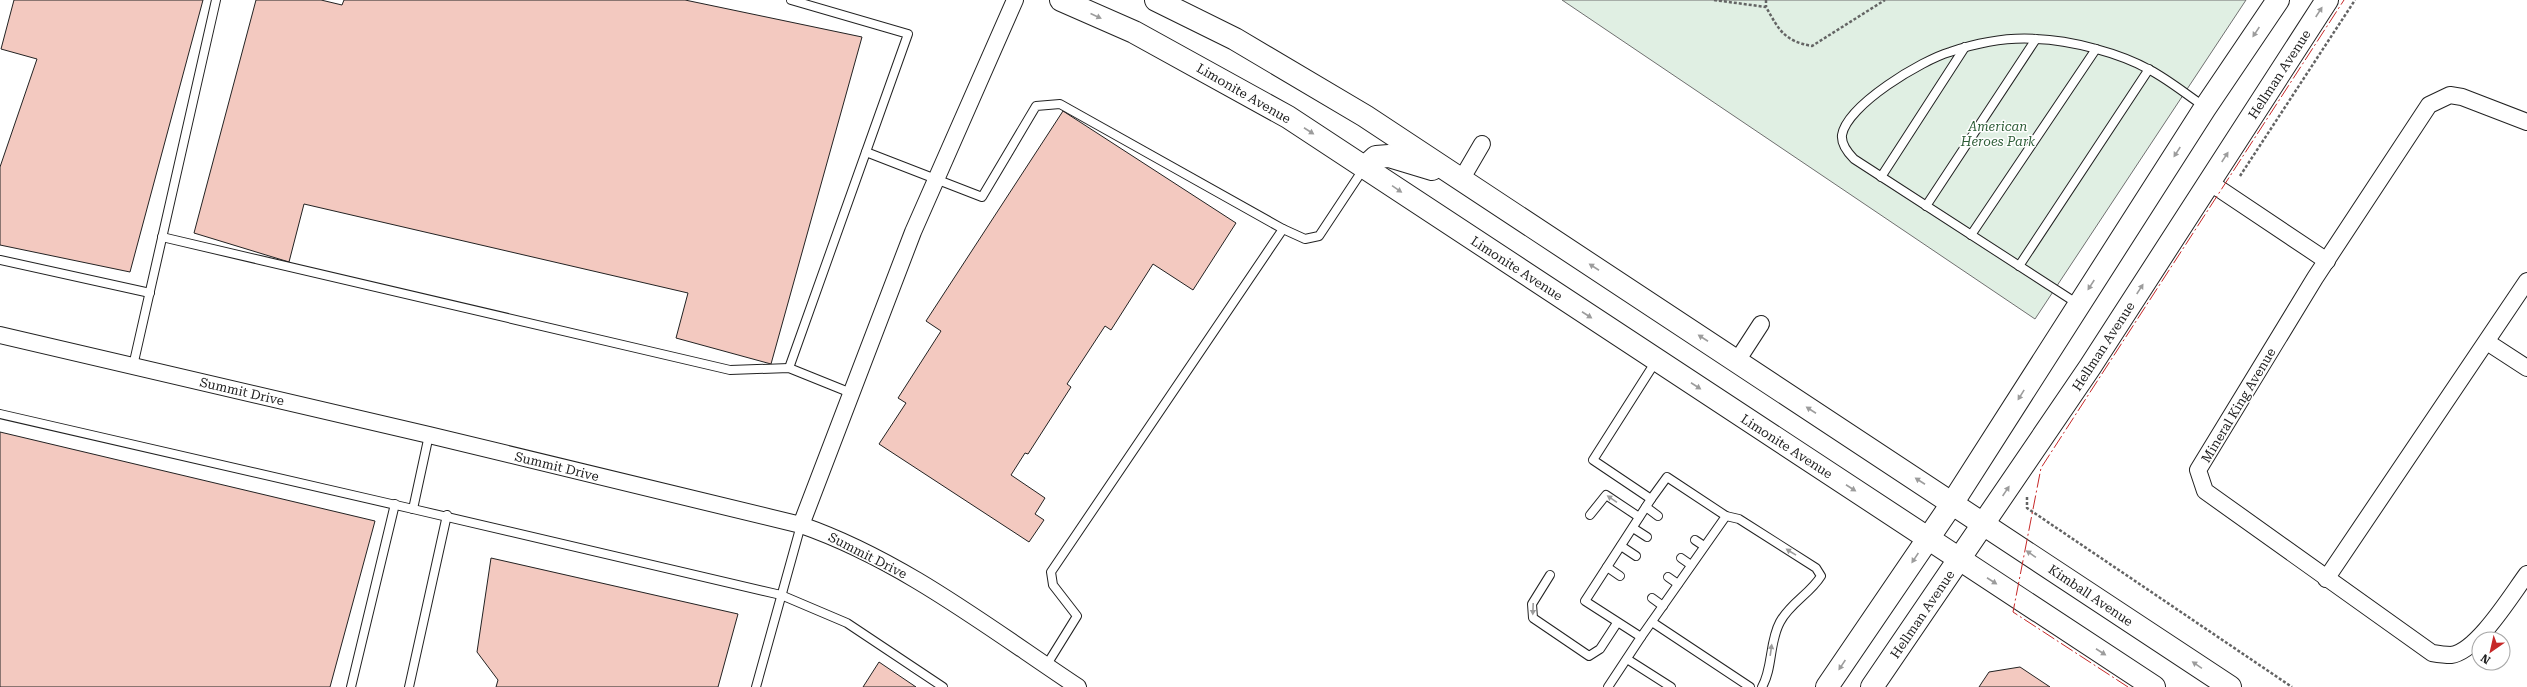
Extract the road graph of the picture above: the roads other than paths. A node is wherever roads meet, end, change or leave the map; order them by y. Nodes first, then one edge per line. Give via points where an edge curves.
1 (216, 0) edge
2 (791, 0) edge
3 (1015, 0) edge
4 (1061, 0) edge
5 (1156, 0) edge
6 (2278, 0) edge
7 (2327, 0) edge
8 (2036, 39) junction
9 (1965, 48) junction
10 (2096, 49) junction
11 (2149, 69) junction
12 (2205, 108) junction
13 (2527, 122) edge
14 (1482, 144) dead end
15 (866, 152) junction
16 (1365, 167) junction
17 (1881, 177) junction
18 (936, 178) junction
19 (1461, 180) junction
20 (2209, 182) junction
21 (1926, 206) junction
22 (1283, 229) junction
23 (1971, 235) junction
24 (162, 237) junction
25 (0, 260) edge
26 (2326, 261) junction
27 (2019, 266) junction
28 (2527, 281) edge
29 (150, 293) junction
30 (2078, 305) junction
31 (1760, 324) dead end
32 (0, 335) edge
33 (2487, 342) junction
34 (1657, 360) junction
35 (1737, 361) junction
36 (133, 366) junction
37 (789, 368) junction
38 (2527, 368) edge
39 (851, 393) junction
40 (0, 414) edge
41 (429, 434) junction
42 (1651, 499) junction
43 (1953, 502) junction
44 (396, 504) junction
45 (1646, 507) junction
46 (413, 509) junction
47 (447, 515) junction
48 (1590, 516) dead end
49 (1658, 516) dead end
50 (1726, 516) junction
51 (1639, 517) junction
52 (1984, 524) junction
53 (801, 525) junction
54 (1633, 528) junction
55 (1647, 537) dead end
56 (1928, 539) junction
57 (1695, 540) dead end
58 (1621, 546) junction
59 (1704, 546) junction
60 (1636, 556) dead end
61 (1681, 558) dead end
62 (1959, 560) junction
63 (1691, 565) junction
64 (1607, 567) junction
65 (2527, 574) edge
66 (1550, 575) dead end
67 (1620, 576) dead end
68 (1668, 578) dead end
69 (2326, 579) junction
70 (1678, 584) junction
71 (781, 595) junction
72 (1652, 598) dead end
73 (1663, 606) junction
74 (1652, 622) junction
75 (1617, 623) junction
76 (1641, 637) junction
77 (1627, 659) junction
78 (1046, 666) junction
79 (351, 687) edge
80 (409, 687) edge
81 (756, 687) edge
82 (943, 687) edge
83 (1078, 687) edge
84 (1608, 687) edge
85 (1671, 687) edge
86 (1750, 687) edge
87 (1762, 687) edge
88 (1827, 687) edge
89 (1872, 687) edge
90 (2154, 687) edge
91 (2230, 687) edge

1 - 24 lane
2 - 15 lane via 908,34
3 - 18 street
4 -> 16 main road, Limonite Avenue via 1134,32 1209,72 1288,117
5 - 19 main road via 1235,39 1365,116
6 -> 12 main road
20 -> 7 main road, Hellman Avenue
8 - 9 lane via 1991,41
8 - 10 lane
8 - 21 lane
9 - 17 lane
9 - 17 lane via 1948,52 1907,72 1876,94 1846,126 1842,136 1848,152
10 - 11 lane
10 - 23 lane
11 - 12 lane
11 - 27 lane
12 -> 30 main road
13 - 26 street, Mineral King Avenue via 2462,97 2450,95 2429,104
14 - 19 street
15 - 18 lane
15 - 37 lane
16 - 19 main road via 1376,157 1389,156
16 - 22 lane via 1319,236 1304,239
16 -> 34 main road, Limonite Avenue
17 - 21 lane
18 - 22 lane via 982,196 1036,106 1060,104
18 - 39 street
35 -> 19 main road
20 - 26 street
52 -> 20 main road, Hellman Avenue via 2090,367
21 - 23 lane
22 - 78 lane via 1051,572 1053,585 1077,616
23 - 27 lane
24 - 29 lane
24 - 37 lane via 730,370
25 - 29 lane
26 - 69 street, Mineral King Avenue via 2198,470 2205,491
27 - 30 lane
28 - 33 street
29 - 36 lane
30 -> 43 main road
31 - 35 street
32 - 36 street, Summit Drive
33 - 38 street
33 - 69 street
34 - 42 lane via 1592,460
34 -> 56 main road, Limonite Avenue
43 -> 35 main road
36 - 41 street, Summit Drive
37 - 39 lane
39 - 53 street
40 - 44 lane
41 - 46 lane
41 - 53 street, Summit Drive
42 - 45 lane
42 - 50 lane via 1667,477
43 - 52 main road, Kimball Avenue
43 - 56 main road
44 - 46 lane
44 - 79 lane
45 - 49 lane
45 - 51 lane
46 - 47 lane
47 - 71 lane
47 - 80 lane
51 -> 48 lane via 1606,495
50 - 59 lane
87 -> 50 lane via 1772,643 1780,622 1796,600 1814,587 1821,576 1816,568 1739,519
51 - 54 lane
52 - 62 main road, Hellman Avenue
91 -> 52 main road, Kimball Avenue
53 - 71 lane
53 - 78 street, Summit Drive via 834,536 905,572
54 - 55 lane
54 - 58 lane
56 - 62 main road, Limonite Avenue
56 -> 88 main road
57 - 59 lane
58 - 60 lane
58 - 64 lane
59 - 63 lane
61 - 63 lane
62 - 89 main road, Hellman Avenue
62 -> 90 main road
63 - 70 lane
64 - 67 lane
64 - 75 lane via 1585,601
65 - 69 street, Mineral King Avenue via 2494,620 2470,645 2452,655 2432,653
66 -> 75 lane via 1532,604 1533,618 1589,656 1600,649
68 - 70 lane
70 - 73 lane
71 - 81 lane
71 - 82 lane via 847,623
72 - 73 lane
73 - 74 lane
74 - 76 lane
74 - 86 lane
75 - 76 lane
76 - 77 lane
77 - 84 lane
77 - 85 lane
78 - 83 street, Summit Drive

